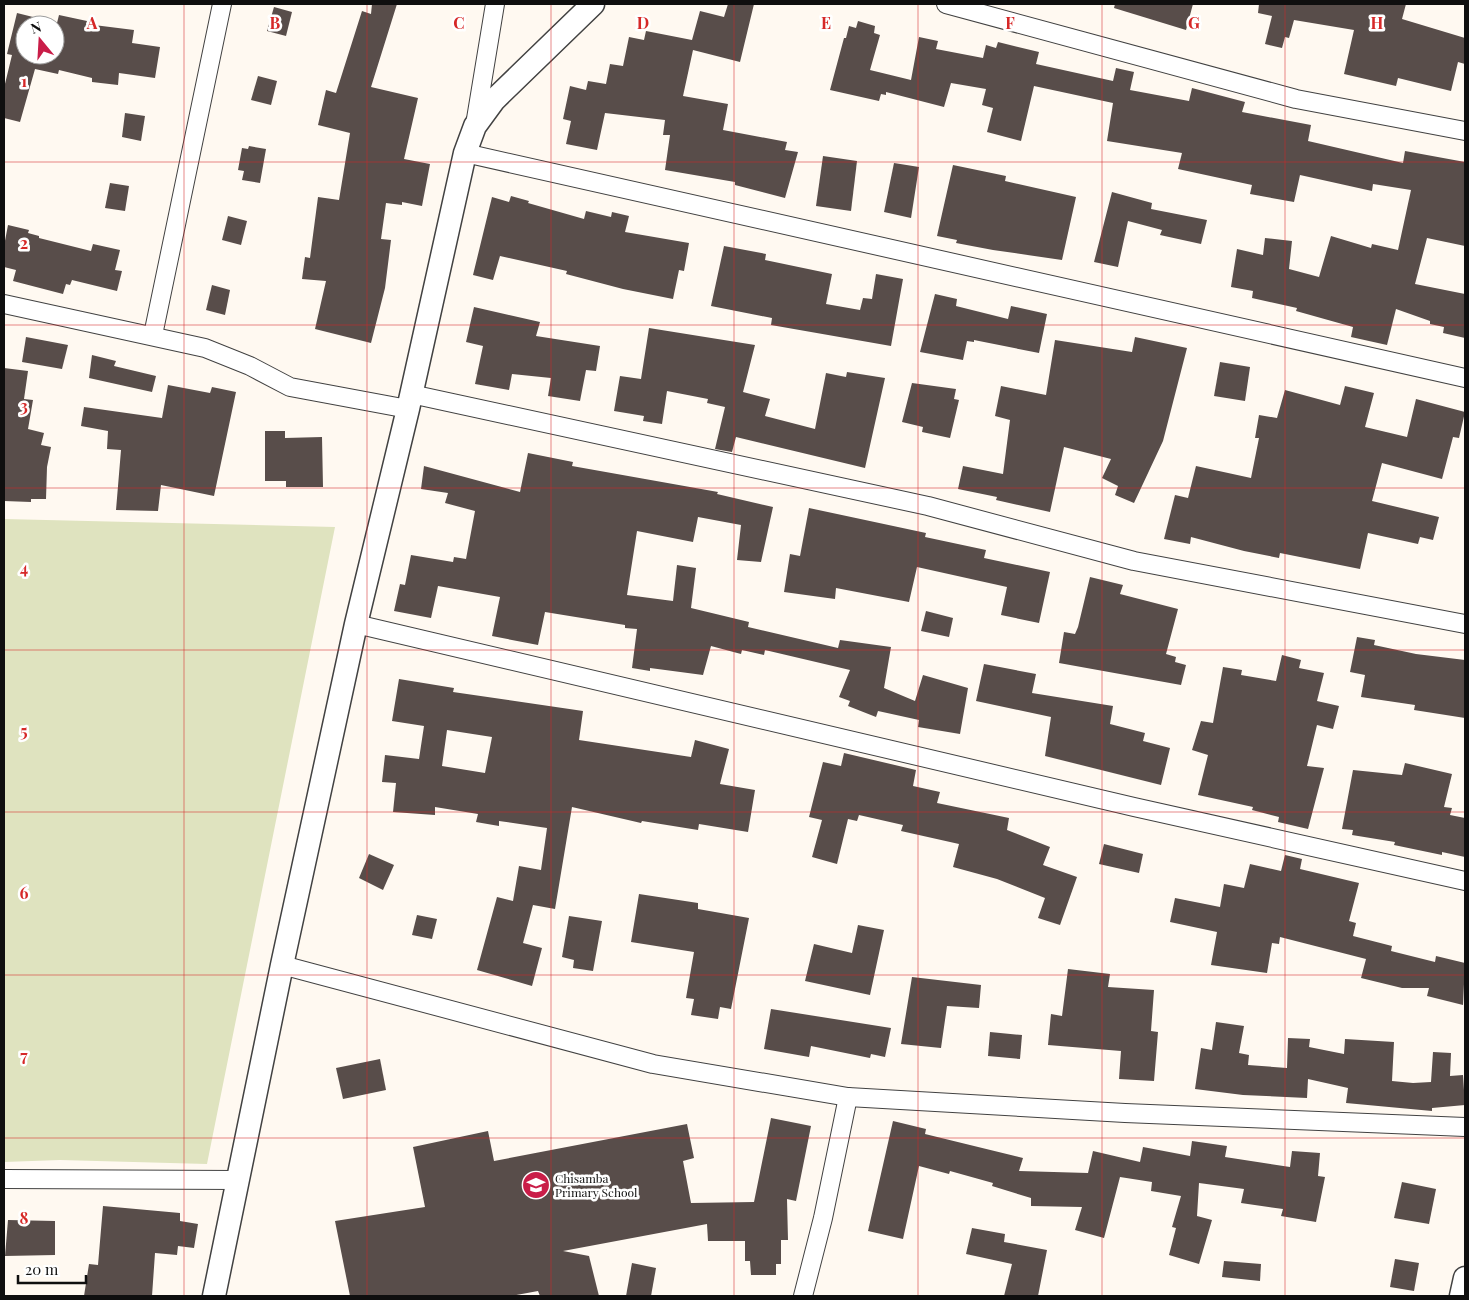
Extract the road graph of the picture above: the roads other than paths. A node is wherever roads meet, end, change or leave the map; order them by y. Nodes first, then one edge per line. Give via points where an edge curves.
1 (222, 4) edge
2 (495, 4) edge
3 (593, 4) edge
4 (946, 4) edge
5 (475, 126) junction
6 (1465, 131) edge
7 (465, 153) junction
8 (4, 304) edge
9 (154, 335) junction
10 (1465, 378) edge
11 (409, 402) junction
12 (356, 624) junction
13 (1465, 624) edge
14 (1465, 882) edge
15 (282, 965) junction
16 (848, 1097) junction
17 (1465, 1127) edge
18 (4, 1179) edge
19 (238, 1180) junction
20 (1465, 1278) edge
21 (214, 1296) edge
22 (803, 1296) edge
23 (1461, 1296) edge

1 - 9 street
2 - 5 street
3 - 5 street via 494,100
4 - 6 street via 1296,99
5 - 7 street
7 - 10 street
7 - 11 street
8 - 9 street
9 - 11 street via 205,348 250,366 290,388
11 - 12 street
11 - 13 street via 928,506 1134,561
12 - 14 street
12 - 15 street
15 - 16 street via 653,1064
15 - 19 street
16 - 17 street
16 - 22 street
18 - 19 street
19 - 21 street
20 - 23 street

